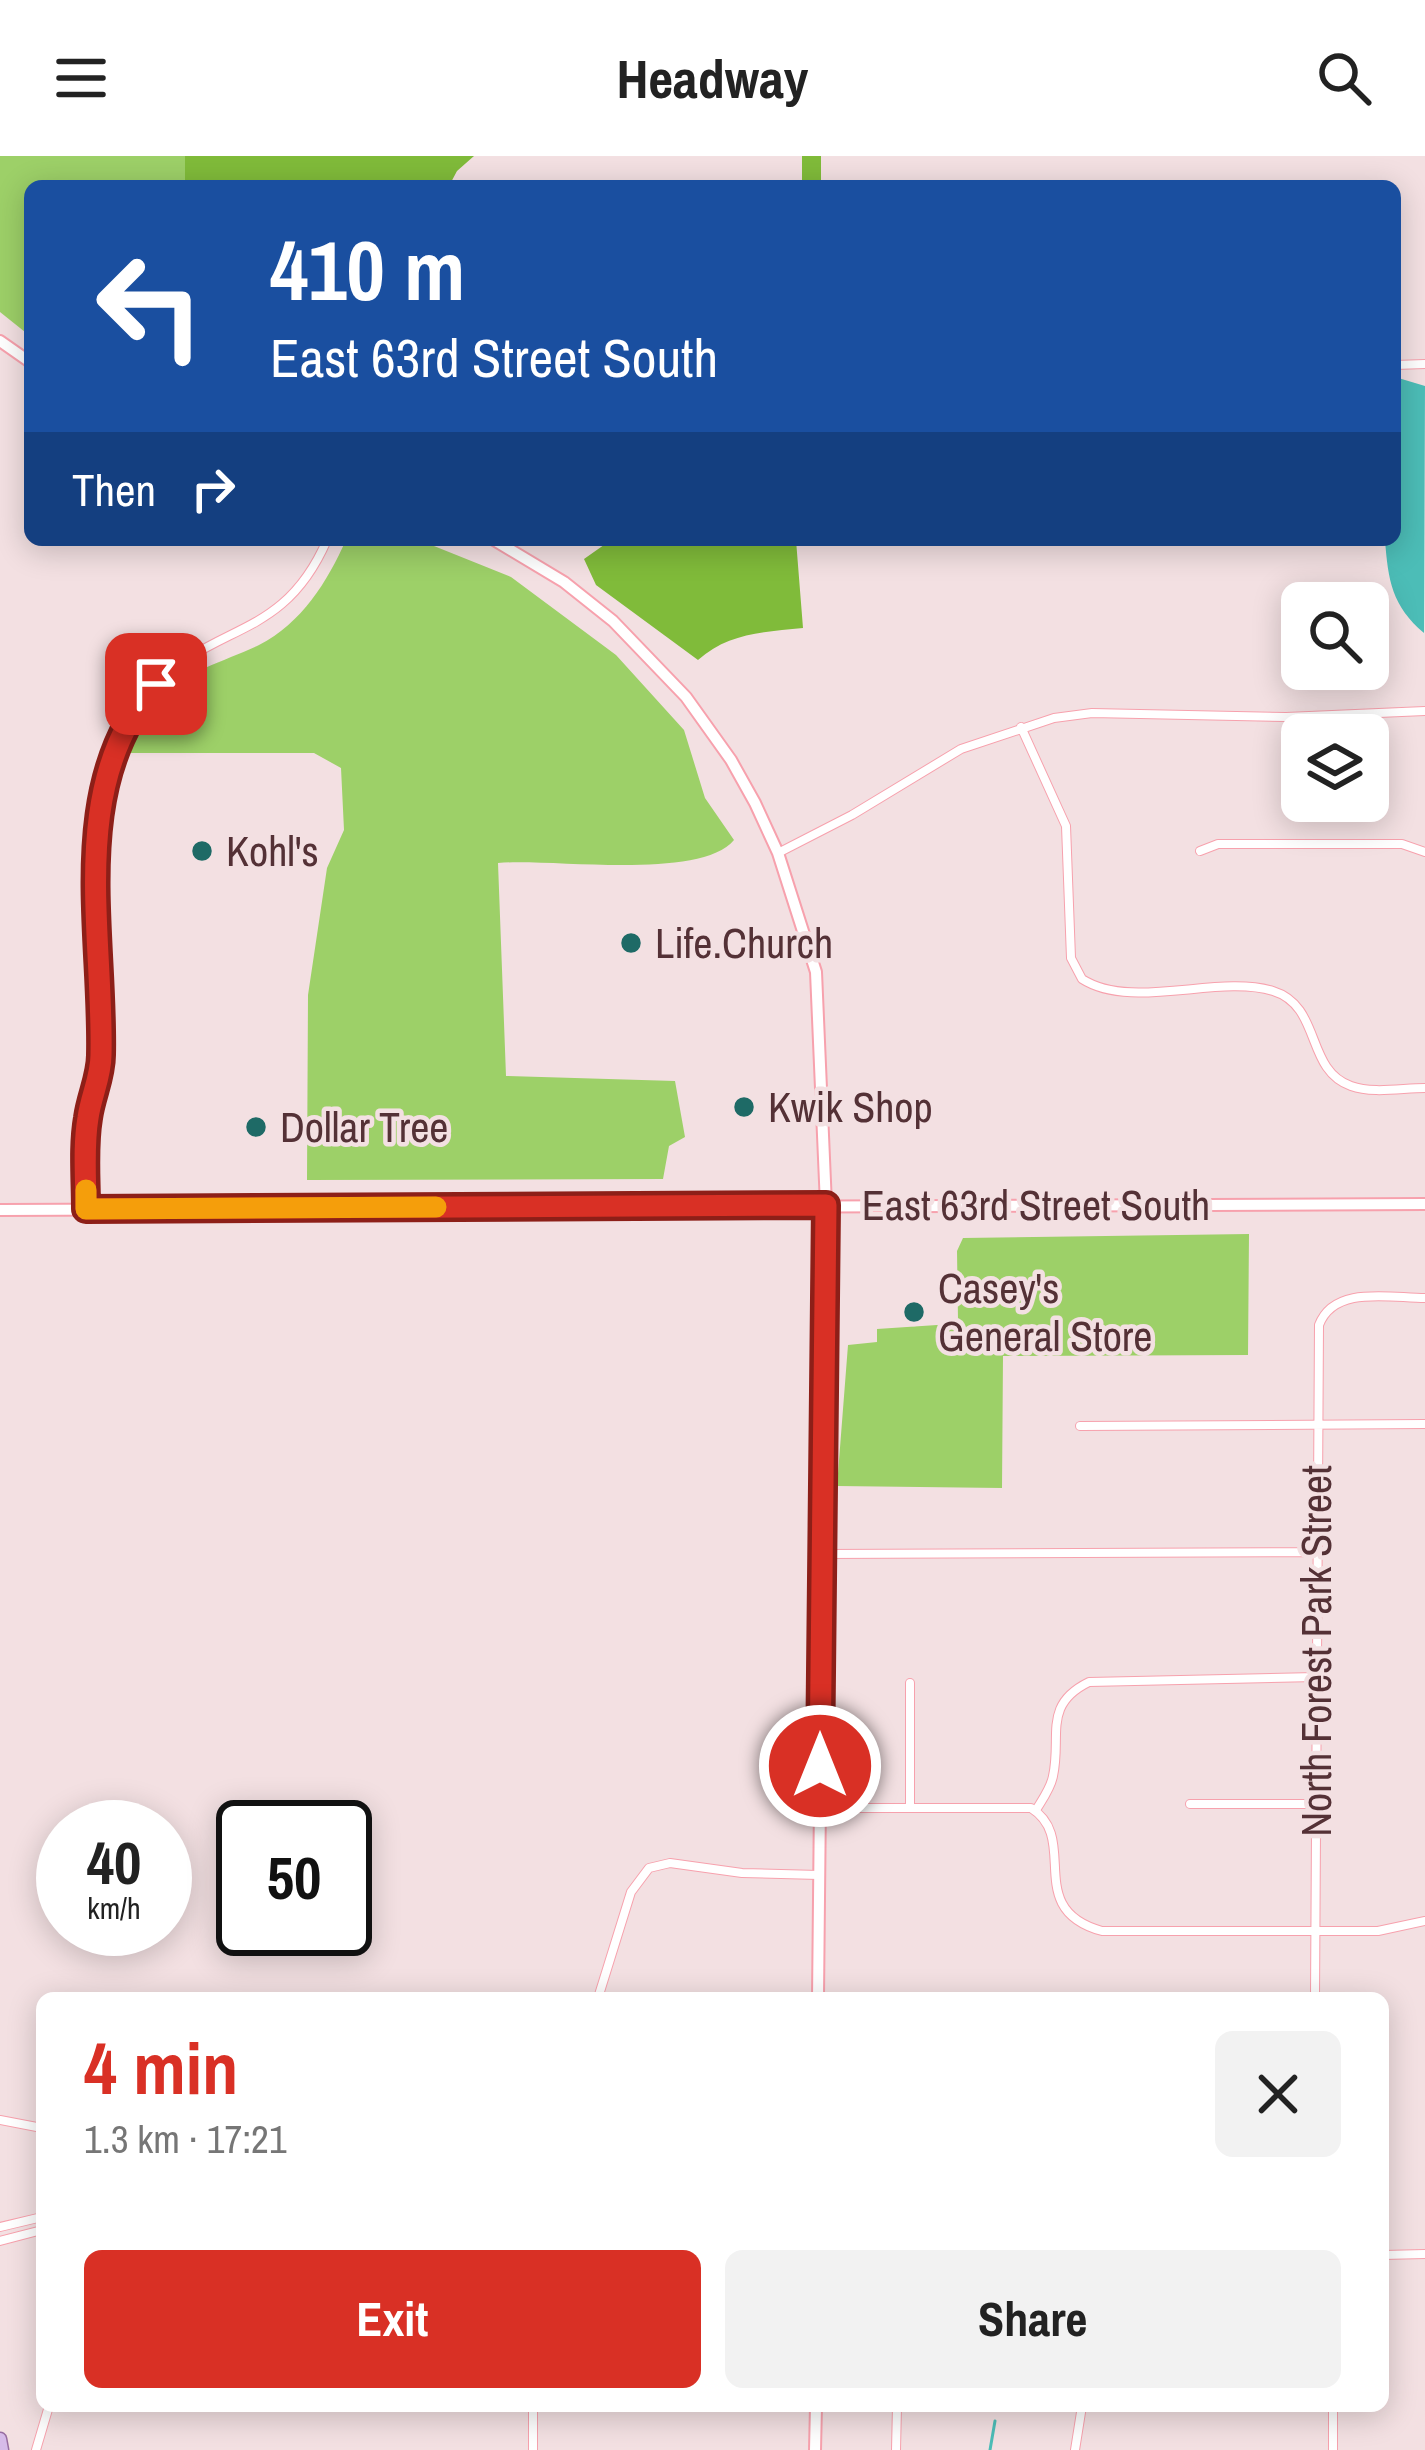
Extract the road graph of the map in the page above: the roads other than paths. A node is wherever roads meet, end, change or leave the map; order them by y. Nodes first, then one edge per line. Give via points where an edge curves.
1 (324, 546) edge
2 (504, 546) edge
3 (1425, 711) edge
4 (1021, 727) junction
5 (1200, 851) dead end
6 (1425, 852) edge
7 (778, 853) junction
8 (1425, 1088) edge
9 (1425, 1204) edge
10 (826, 1205) junction
11 (86, 1209) junction
12 (0, 1210) edge
13 (1425, 1298) edge
14 (1425, 1424) edge
15 (1317, 1425) junction
16 (1079, 1426) dead end
17 (1317, 1552) junction
18 (821, 1554) junction
19 (1316, 1677) junction
20 (910, 1683) dead end
21 (1190, 1804) dead end
22 (1316, 1804) junction
23 (910, 1807) junction
24 (820, 1808) junction
25 (1036, 1810) junction
26 (819, 1875) junction
27 (1425, 1921) edge
28 (1315, 1930) junction
29 (600, 1992) edge
30 (818, 1992) edge
31 (1315, 1992) edge
32 (0, 2120) edge
33 (36, 2127) edge
34 (36, 2219) edge
35 (0, 2228) edge
36 (36, 2232) edge
37 (0, 2241) edge
38 (1389, 2254) edge
39 (1425, 2254) edge
40 (47, 2412) edge
41 (533, 2412) edge
42 (816, 2412) edge
43 (897, 2412) edge
44 (1081, 2412) edge
45 (1333, 2412) edge
46 (0, 2439) edge
47 (2, 2450) edge
48 (36, 2450) edge
49 (533, 2450) edge
50 (815, 2450) edge
51 (896, 2450) edge
52 (1075, 2450) edge
53 (1333, 2450) edge

1 - 11 street via 284,605 167,673 128,720 109,764 98,851 101,1060 86,1136
2 - 7 main road via 565,582 655,662 731,760
3 - 4 street via 1092,713
4 - 7 street via 961,749
4 - 8 street via 1066,824 1071,958 1085,981 1109,990 1275,992 1300,1007 1325,1066 1346,1084
5 - 6 street via 1218,844 1402,844
7 - 10 main road via 817,972
9 - 10 main road, East 63rd Street South
10 - 11 main road, East 63rd Street South
10 - 18 main road
11 - 12 main road, East 63rd Street South
13 - 15 street, North Forest Park Street via 1351,1298 1329,1306 1319,1325
14 - 15 street
15 - 16 street
15 - 17 street, North Forest Park Street
17 - 18 street
17 - 19 street, North Forest Park Street
18 - 24 main road
19 - 22 street, North Forest Park Street
19 - 25 street via 1089,1682 1060,1708 1053,1778
20 - 23 street
21 - 22 street
22 - 28 street, North Forest Park Street
23 - 24 street
23 - 25 street
24 - 26 main road
25 - 28 street via 1053,1835 1059,1901 1089,1928
26 - 29 street via 655,1865 632,1892
26 - 30 main road
27 - 28 street
28 - 31 street, North Forest Park Street
32 - 33 street
34 - 35 street
36 - 37 street
38 - 39 street
40 - 48 street
41 - 49 street
42 - 50 main road
43 - 51 street
44 - 52 street
45 - 53 street
46 - 47 main road

